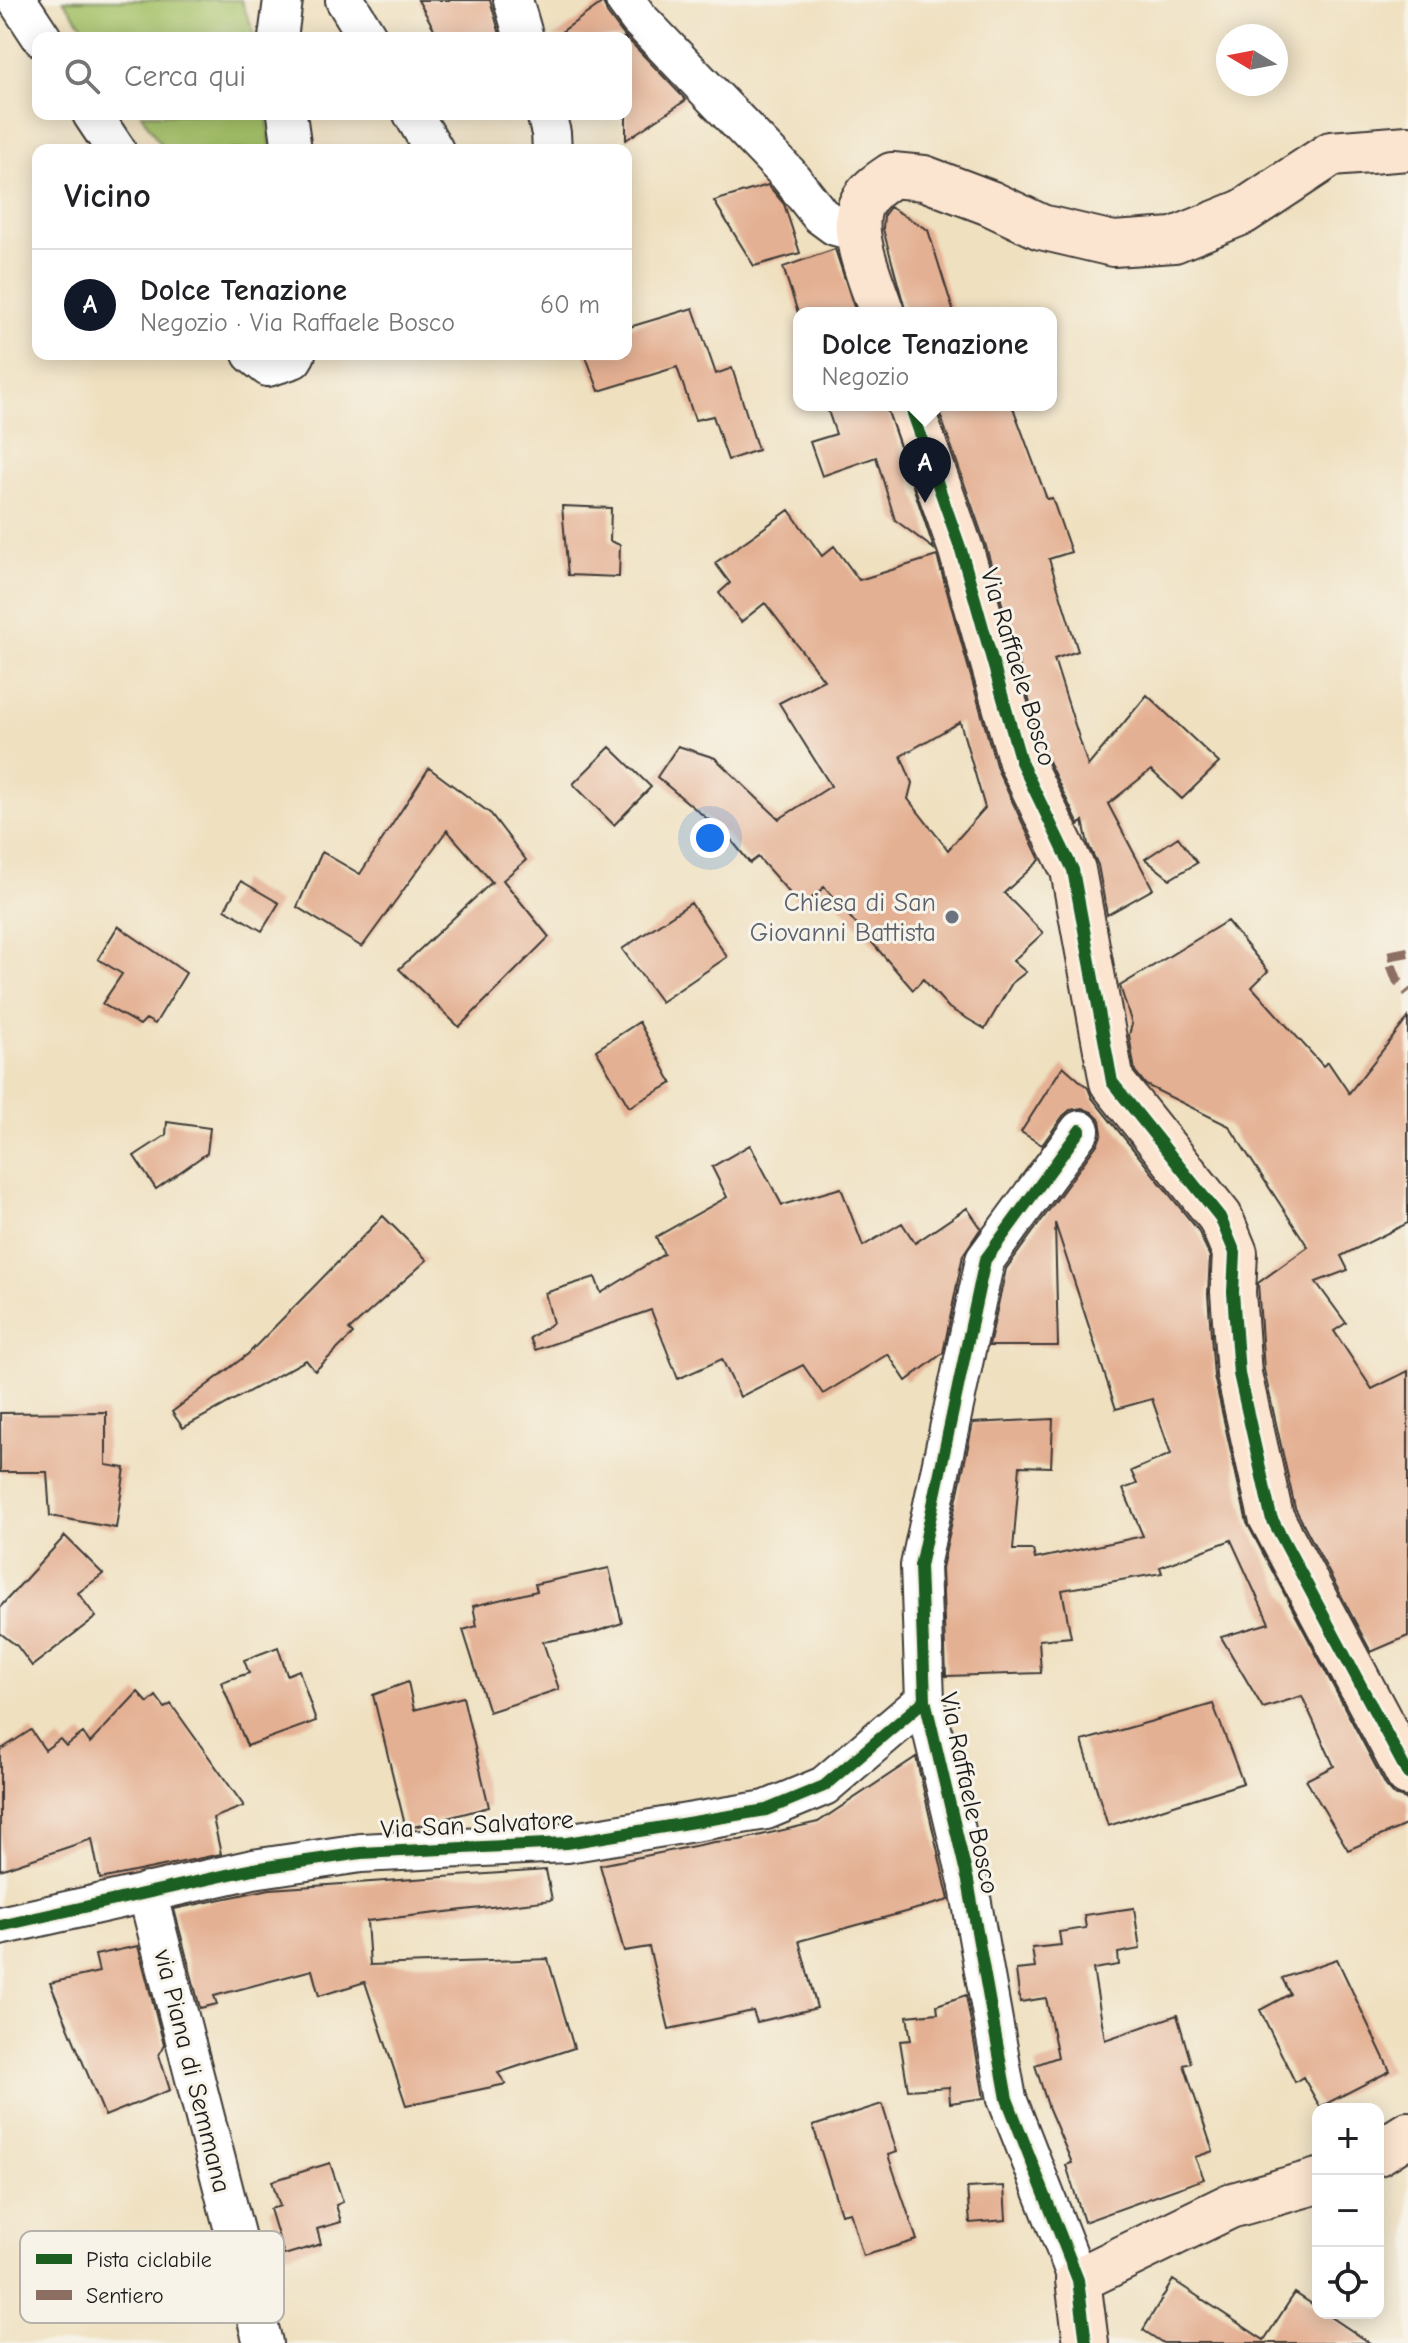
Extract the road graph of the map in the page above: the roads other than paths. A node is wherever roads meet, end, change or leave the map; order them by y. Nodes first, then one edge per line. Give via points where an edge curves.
1 (17, 0) edge
2 (283, 0) edge
3 (345, 0) edge
4 (513, 0) edge
5 (625, 0) edge
6 (38, 32) edge
7 (279, 32) edge
8 (364, 32) edge
9 (522, 32) edge
10 (96, 120) edge
11 (288, 120) edge
12 (416, 120) edge
13 (548, 120) edge
14 (112, 144) edge
15 (291, 144) edge
16 (430, 144) edge
17 (552, 144) edge
18 (1408, 148) edge
19 (857, 232) junction
20 (880, 307) edge
21 (259, 360) edge
22 (290, 360) edge
23 (912, 411) edge
24 (1080, 1130) dead end
25 (925, 1700) junction
26 (1408, 1774) edge
27 (147, 1892) junction
28 (0, 1926) edge
29 (1408, 2134) edge
30 (1384, 2149) edge
31 (1312, 2183) edge
32 (234, 2231) edge
33 (1078, 2280) junction
34 (258, 2323) edge
35 (263, 2343) edge
36 (1086, 2343) edge

1 - 6 street
2 - 7 street
3 - 8 street
4 - 9 street
5 - 19 street via 820,215
10 - 14 street
11 - 15 street
12 - 16 street
13 - 17 street
18 - 19 street via 1331,154 1243,212 1174,240 1113,244 1056,231 924,178 892,175 860,206
19 - 20 street
21 - 22 street via 268,367
23 - 26 street, Via Raffaele Bosco via 961,550 1021,762 1073,870 1112,1082 1220,1217 1235,1253 1239,1374 1271,1517
24 - 25 street, Via Raffaele Bosco via 985,1260 920,1566
25 - 27 street, Via San Salvatore via 824,1786 766,1810 567,1843 361,1853
25 - 33 street, Via Raffaele Bosco via 968,1881 1007,2099
27 - 28 street, Via San Salvatore
27 - 32 street, via Piana di Semmana
29 - 30 street
31 - 33 street via 1230,2206
33 - 36 street, Via Raffaele Bosco
34 - 35 street, via Piana di Semmana

